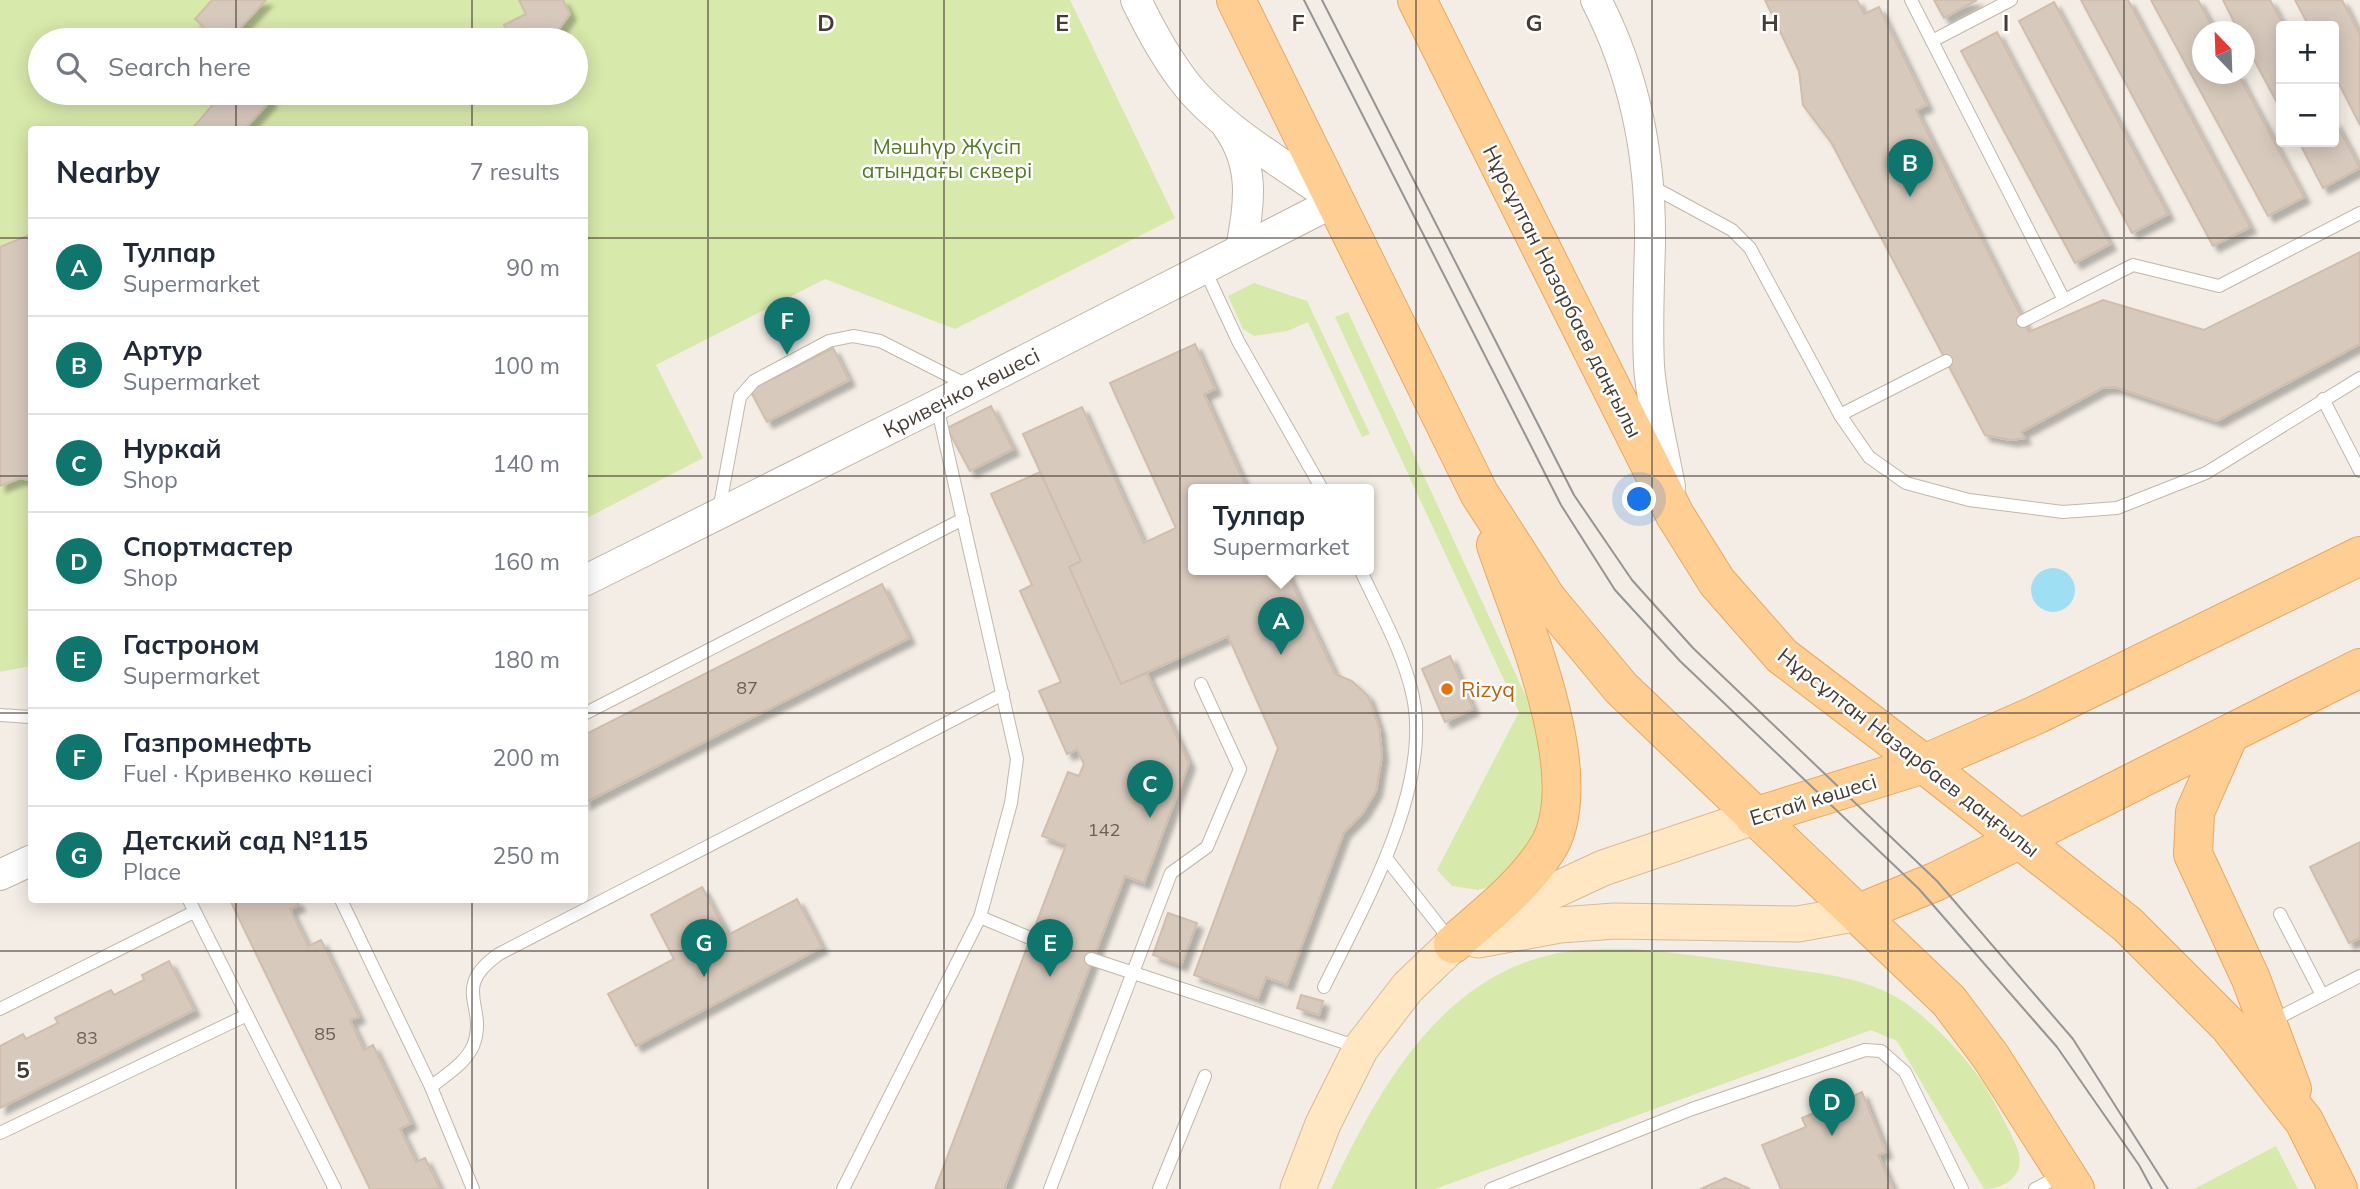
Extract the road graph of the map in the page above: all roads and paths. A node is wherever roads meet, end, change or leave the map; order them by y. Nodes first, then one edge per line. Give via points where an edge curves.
1 (1136, 0) edge
2 (1236, 0) edge
3 (1417, 0) edge
4 (1597, 0) edge
5 (1911, 0) edge
6 (2011, 0) edge
7 (1932, 41) junction
8 (1221, 118) junction
9 (1647, 184) junction
10 (1336, 201) junction
11 (2360, 213) edge
12 (1241, 249) junction
13 (1203, 267) junction
14 (2064, 300) junction
15 (2023, 321) dead end
16 (1946, 361) dead end
17 (2360, 379) edge
18 (971, 388) junction
19 (2323, 399) junction
20 (937, 405) junction
21 (1840, 415) junction
22 (2360, 471) edge
23 (1319, 484) edge
24 (1479, 493) junction
25 (718, 514) junction
26 (1675, 515) junction
27 (963, 519) junction
28 (2360, 556) edge
29 (1363, 575) edge
30 (588, 579) edge
31 (2360, 668) edge
32 (1201, 684) dead end
33 (1003, 694) junction
34 (588, 712) edge
35 (0, 715) edge
36 (28, 717) edge
37 (2229, 735) junction
38 (1924, 764) junction
39 (1754, 817) junction
40 (2021, 839) junction
41 (1386, 858) junction
42 (28, 862) edge
43 (0, 875) edge
44 (342, 903) edge
45 (192, 906) edge
46 (1859, 913) junction
47 (2280, 914) dead end
48 (980, 917) junction
49 (1030, 938) dead end
50 (1453, 944) junction
51 (1091, 959) dead end
52 (1132, 974) junction
53 (2360, 976) edge
54 (1324, 987) dead end
55 (2322, 995) junction
56 (0, 1009) edge
57 (247, 1015) junction
58 (2268, 1023) junction
59 (1361, 1048) junction
60 (1205, 1076) dead end
61 (431, 1087) junction
62 (2304, 1121) junction
63 (0, 1133) edge
64 (2059, 1184) edge
65 (335, 1189) edge
66 (473, 1189) edge
67 (843, 1189) edge
68 (1050, 1189) edge
69 (1159, 1189) edge
70 (1298, 1189) edge
71 (1491, 1189) edge
72 (1962, 1189) edge
73 (2338, 1189) edge

1 - 8 street via 1183,81
2 - 10 main road
3 - 26 main road, Нұрсұлтан Назарбаев даңғылы
4 - 9 street via 1628,78 1641,128
5 - 7 lane
6 - 7 lane
7 - 14 lane
8 - 10 street
8 - 12 street via 1244,158 1250,186
9 - 21 lane via 1732,230 1750,248
9 - 26 street via 1650,370
10 - 12 street, Кривенко көшесі
10 - 24 main road
11 - 14 lane via 2219,286 2133,265
12 - 13 street, Кривенко көшесі
13 - 18 street, Кривенко көшесі
13 - 23 lane via 1238,341
14 - 15 lane
16 - 21 lane
17 - 19 lane
18 - 20 street, Кривенко көшесі
18 - 25 lane via 880,341 853,336 829,341 754,381 740,397
19 - 21 lane via 2206,473 2177,486 2118,508 2063,512 1969,500 1906,483 1869,457
19 - 22 lane
20 - 25 street, Кривенко көшесі
20 - 27 lane
24 - 39 main road via 1547,599 1621,688
24 - 50 main road via 1559,736 1562,791 1560,816 1548,848 1503,900
25 - 30 street, Кривенко көшесі
26 - 38 main road, Нұрсұлтан Назарбаев даңғылы via 1717,582 1782,656
27 - 33 lane
27 - 34 lane
28 - 38 main road, Естай көшесі via 2038,714
29 - 41 lane via 1406,672 1417,727 1407,790
31 - 37 main road
32 - 52 lane via 1240,769 1207,847 1171,873
33 - 48 lane via 1017,759 1011,803
33 - 61 lane via 499,954 482,966 472,981 474,1044 460,1063
35 - 36 lane
37 - 40 main road
37 - 58 main road via 2194,812 2193,854
38 - 39 main road, Естай көшесі
38 - 40 main road, Нұрсұлтан Назарбаев даңғылы
39 - 46 main road
39 - 50 main road, Естай көшесі via 1593,872
40 - 46 main road
40 - 62 main road, Нұрсұлтан Назарбаев даңғылы via 2127,924 2229,1026
41 - 50 lane
41 - 54 lane
42 - 43 street
44 - 61 lane
45 - 56 lane
45 - 57 lane
46 - 50 main road via 1798,924 1615,921 1560,925
46 - 64 main road via 1950,1001 1991,1057
47 - 55 lane
48 - 49 lane
48 - 67 lane
50 - 59 main road, Естай көшесі via 1408,987
51 - 52 lane
52 - 59 lane
52 - 68 lane
53 - 55 lane
55 - 58 lane
57 - 63 lane
57 - 65 lane
58 - 62 main road
59 - 70 main road, Естай көшесі via 1323,1124
60 - 69 lane
61 - 66 lane
62 - 73 main road, Нұрсұлтан Назарбаев даңғылы
71 - 72 lane via 1692,1109 1865,1050 1881,1051 1905,1072

